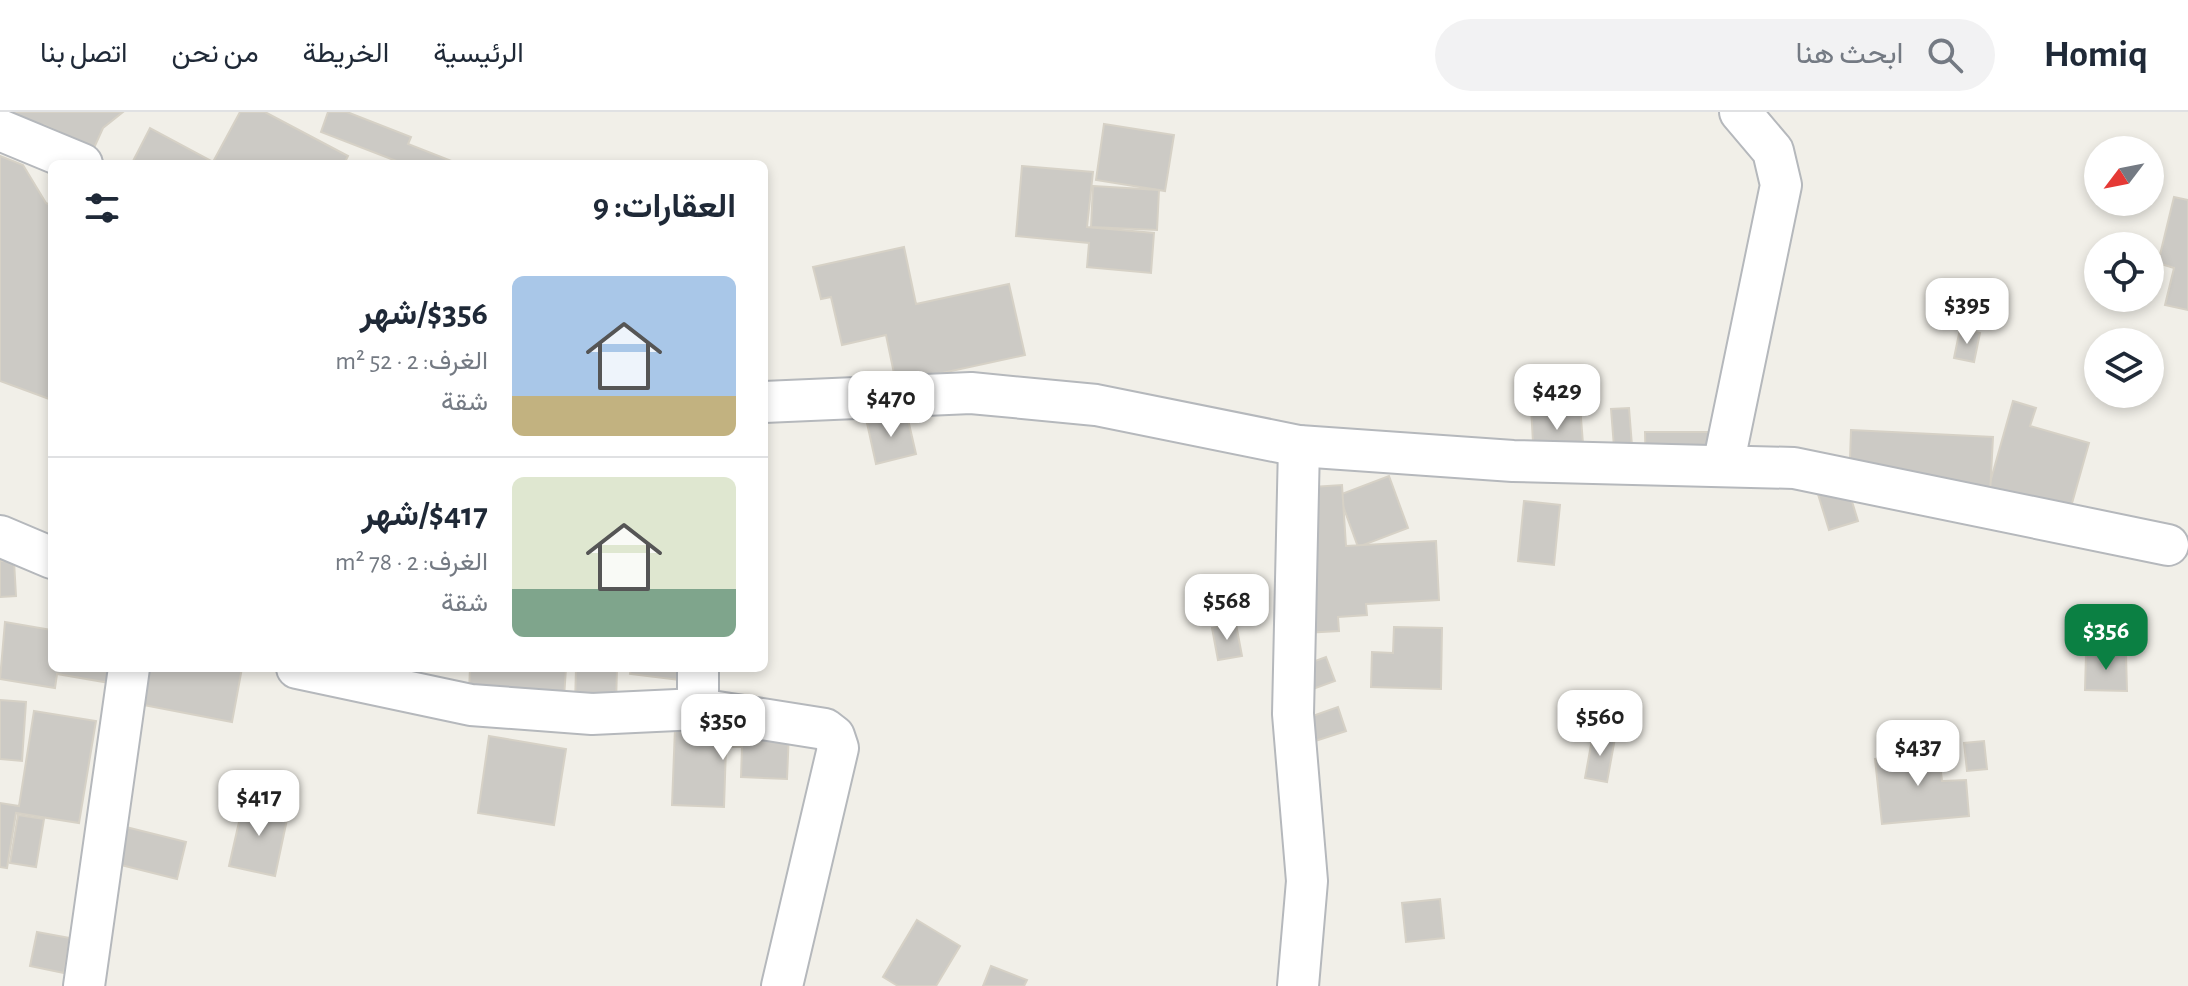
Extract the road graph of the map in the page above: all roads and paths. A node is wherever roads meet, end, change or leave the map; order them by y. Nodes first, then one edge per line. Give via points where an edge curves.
1 (1740, 112) edge
2 (0, 130) edge
3 (72, 160) edge
4 (768, 402) edge
5 (1299, 446) junction
6 (1723, 466) junction
7 (0, 536) edge
8 (2168, 545) dead end
9 (48, 556) edge
10 (128, 672) edge
11 (316, 672) edge
12 (698, 672) edge
13 (698, 709) junction
14 (84, 986) edge
15 (782, 986) edge
16 (1298, 986) edge

1 - 6 street via 1773,151 1781,185
2 - 3 street
4 - 5 street via 971,393 1096,405
5 - 6 street via 1513,461
5 - 16 street via 1293,714 1307,881
6 - 8 street via 1794,468
7 - 9 street
10 - 14 street
11 - 13 street via 471,705 592,714
12 - 13 street
13 - 15 street via 825,729 838,748

